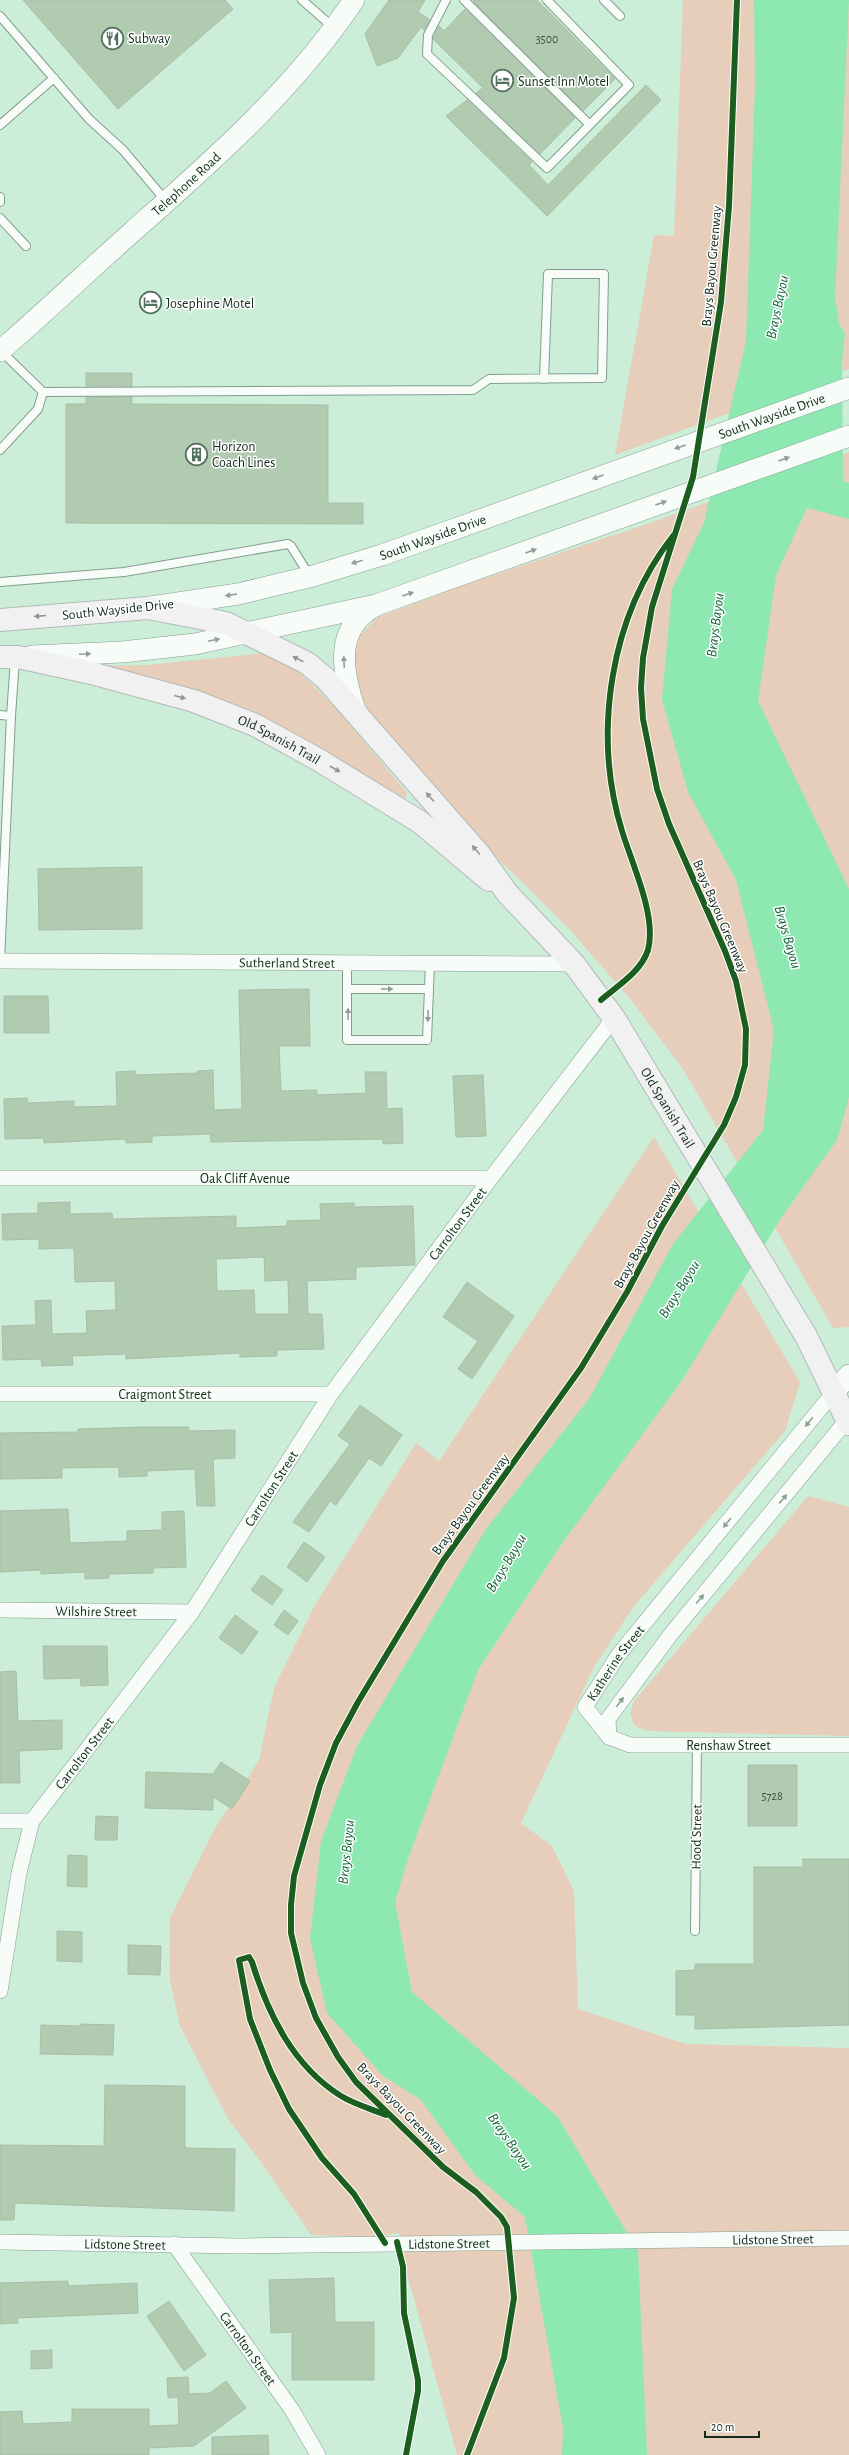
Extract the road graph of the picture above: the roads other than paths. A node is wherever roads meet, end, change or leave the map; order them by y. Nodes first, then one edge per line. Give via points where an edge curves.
1 (302, 0) edge
2 (354, 0) edge
3 (446, 0) edge
4 (464, 0) edge
5 (547, 0) edge
6 (604, 0) edge
7 (0, 16) edge
8 (620, 16) dead end
9 (335, 28) junction
10 (54, 78) junction
11 (589, 124) junction
12 (0, 125) edge
13 (0, 196) edge
14 (0, 202) edge
15 (167, 202) junction
16 (0, 218) edge
17 (26, 246) dead end
18 (0, 350) edge
19 (544, 378) junction
20 (849, 388) edge
21 (43, 392) junction
22 (849, 436) edge
23 (0, 450) edge
24 (310, 576) junction
25 (0, 582) edge
26 (376, 605) junction
27 (148, 608) junction
28 (0, 620) edge
29 (246, 633) junction
30 (11, 657) edge
31 (356, 713) junction
32 (0, 715) edge
33 (11, 716) junction
34 (507, 893) junction
35 (0, 961) edge
36 (347, 962) junction
37 (430, 963) junction
38 (574, 964) junction
39 (348, 989) junction
40 (429, 989) junction
41 (614, 1018) junction
42 (0, 1178) edge
43 (491, 1178) junction
44 (849, 1375) edge
45 (834, 1392) junction
46 (0, 1394) edge
47 (330, 1394) junction
48 (848, 1421) edge
49 (0, 1610) edge
50 (192, 1612) junction
51 (609, 1737) junction
52 (697, 1744) junction
53 (849, 1745) edge
54 (0, 1821) edge
55 (32, 1821) junction
56 (695, 1931) dead end
57 (0, 1991) edge
58 (849, 2238) edge
59 (0, 2242) edge
60 (174, 2244) junction
61 (318, 2455) edge

1 - 9 lane
2 - 9 main road, Telephone Road
3 - 11 lane via 428,35 427,54 547,168
4 - 11 lane
5 - 11 lane via 629,85
6 - 8 lane
7 - 10 lane
9 - 15 main road, Telephone Road via 284,91
10 - 12 lane
10 - 15 lane via 89,119 123,150
13 - 14 lane
15 - 18 main road, Telephone Road
16 - 17 lane
18 - 21 lane
19 - 19 lane via 602,378 604,274 548,274
19 - 21 lane via 488,379 473,390
20 -> 24 main road, South Wayside Drive via 382,555
21 - 23 lane via 38,409
26 -> 22 main road
24 - 25 lane via 292,546 288,544 124,572
24 -> 27 main road, South Wayside Drive via 238,594
26 - 29 main road
31 -> 26 main road via 346,684 343,658 349,632 365,611
27 -> 28 main road, South Wayside Drive
27 - 29 main road, Old Spanish Trail via 226,623
30 -> 29 main road via 122,652 195,644
31 -> 29 main road, Old Spanish Trail via 325,678 307,663
30 - 33 lane
30 -> 34 main road, Old Spanish Trail via 91,674 194,702 255,725 324,763 420,822
34 -> 31 main road, Old Spanish Trail via 480,855
32 - 33 lane
33 - 35 lane
34 - 38 main road, Old Spanish Trail
35 - 36 street, Sutherland Street
36 - 37 street, Sutherland Street
36 - 39 lane
37 - 38 street, Sutherland Street
37 - 40 lane
38 - 41 main road, Old Spanish Trail
39 -> 40 lane
40 -> 39 lane via 427,1040 347,1040
41 - 43 street, Carrolton Street
41 - 45 main road, Old Spanish Trail via 806,1336
42 - 43 street, Oak Cliff Avenue
43 - 47 street, Carrolton Street
44 - 45 main road
45 - 48 main road, Old Spanish Trail
45 -> 51 street, Katherine Street via 619,1654 585,1707
46 - 47 street, Craigmont Street
47 - 50 street, Carrolton Street
51 -> 48 street, Katherine Street via 608,1719 671,1634
49 - 50 street, Wilshire Street
50 - 55 street, Carrolton Street
51 - 52 street, Renshaw Street via 630,1745
52 - 53 street, Renshaw Street
52 - 56 lane, Hood Street
54 - 55 street
55 - 57 street, Carrolton Street via 19,1873
58 - 60 street, Lidstone Street via 240,2246
59 - 60 street, Lidstone Street
60 - 61 street, Carrolton Street via 292,2410

